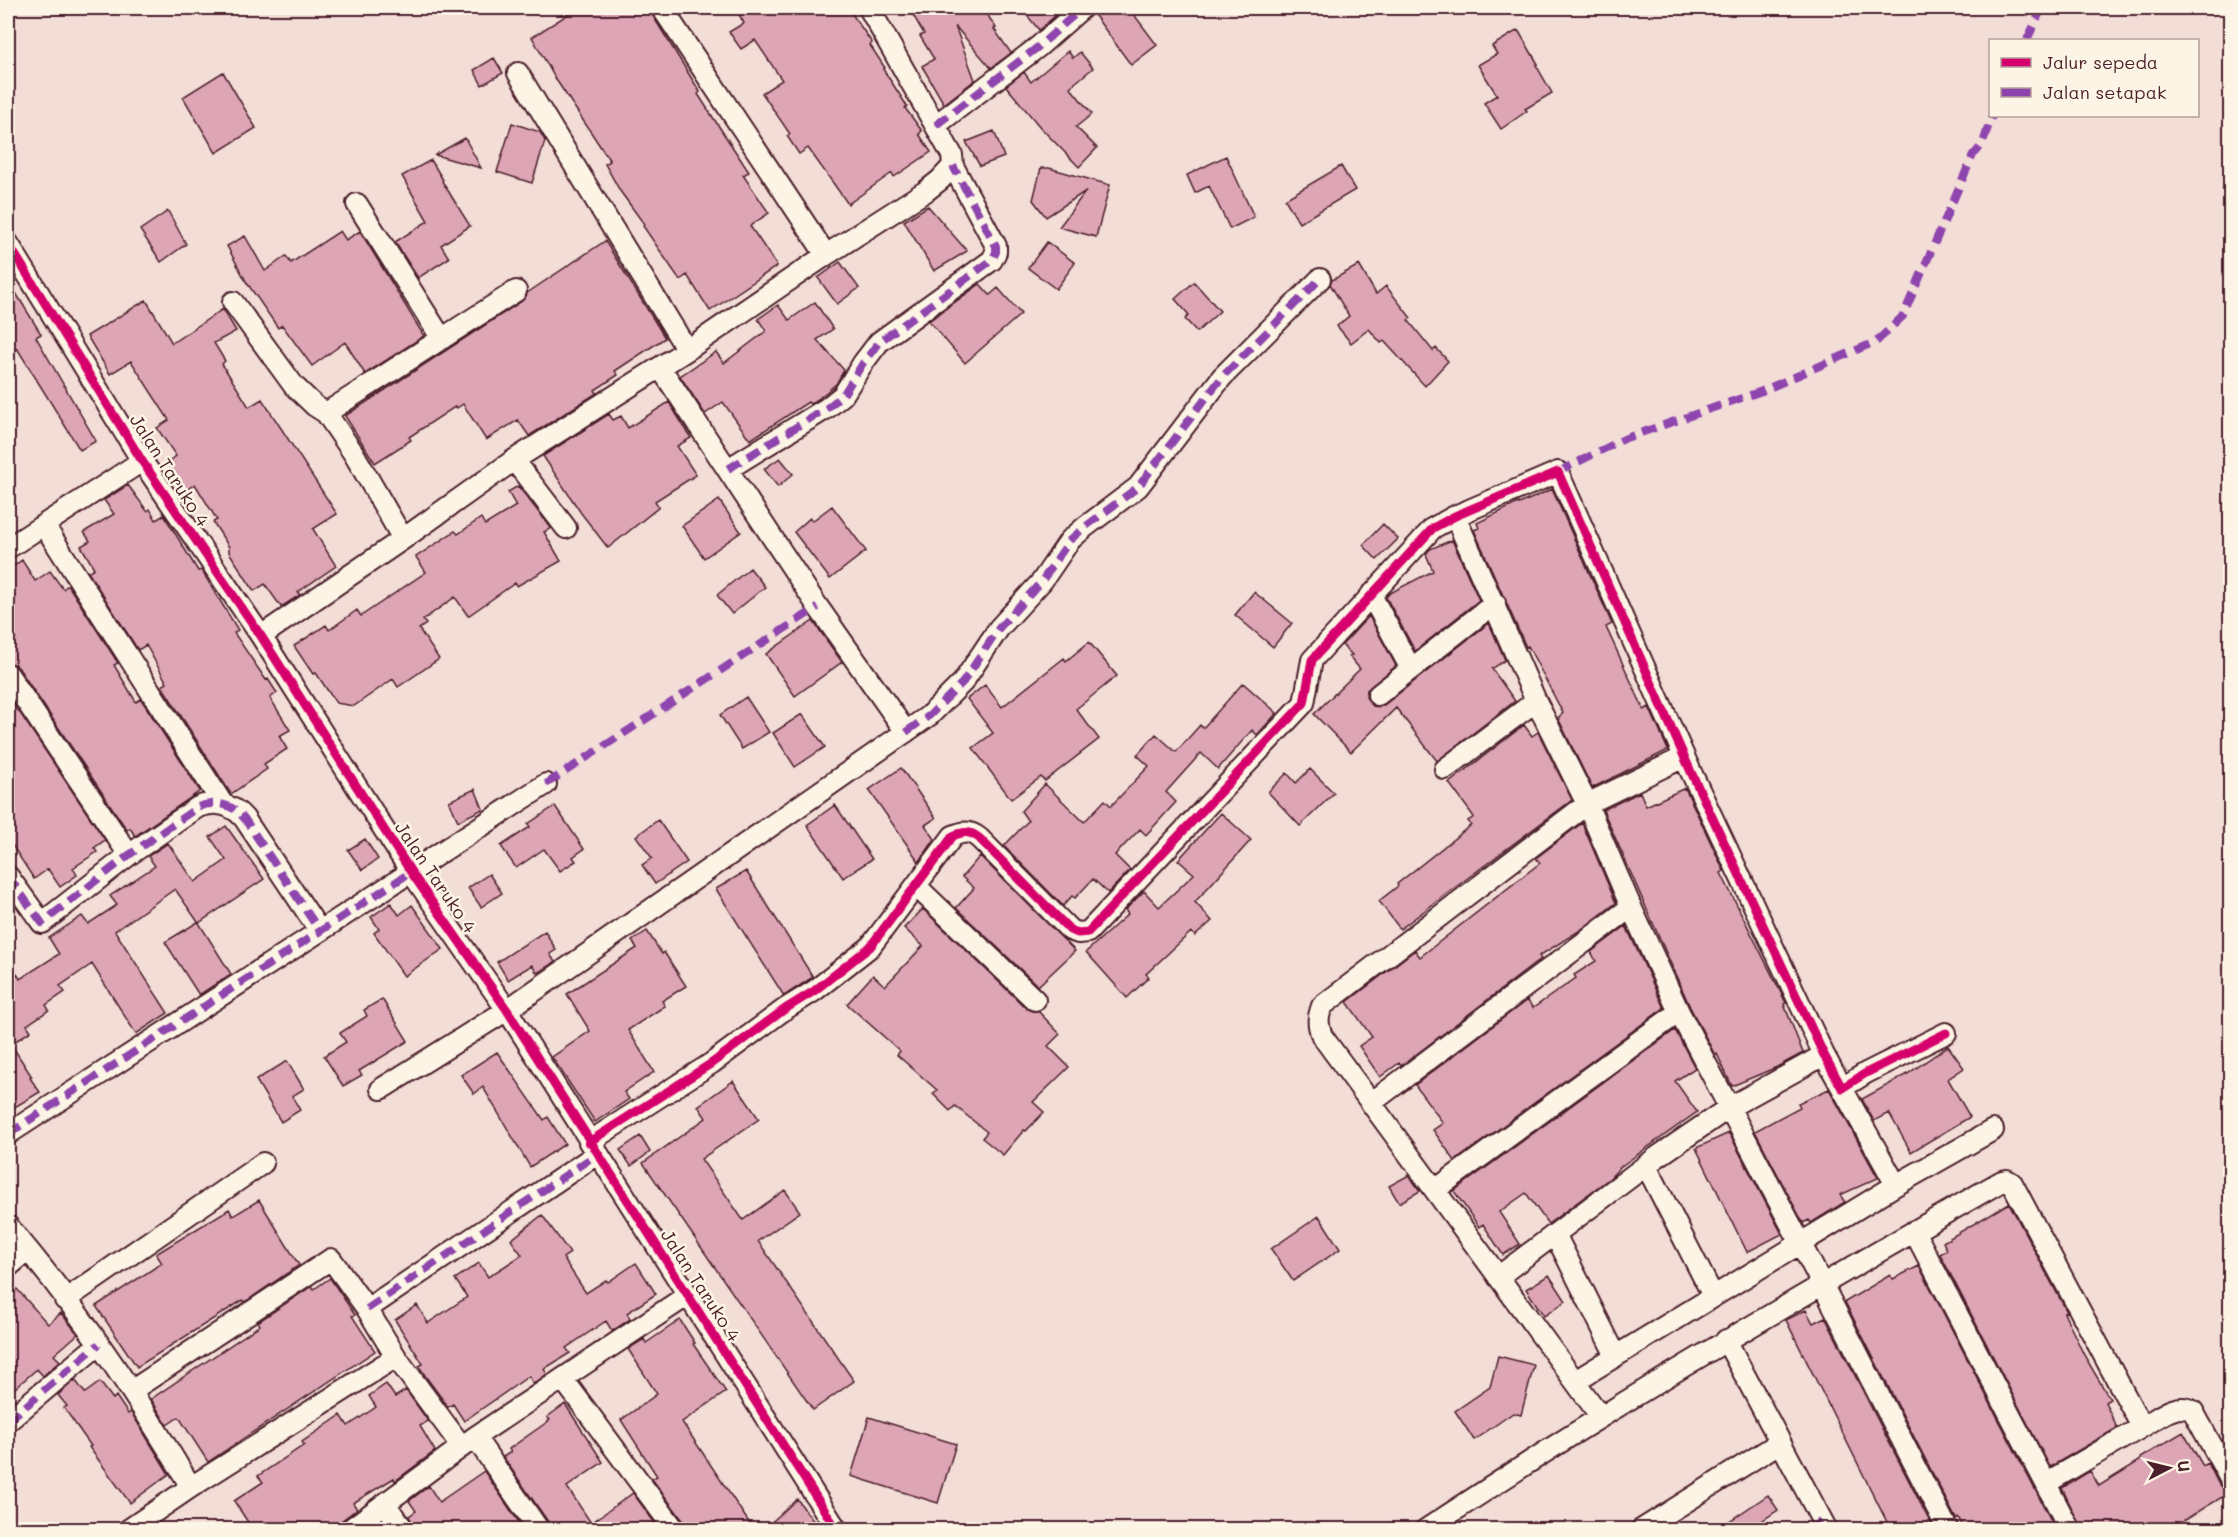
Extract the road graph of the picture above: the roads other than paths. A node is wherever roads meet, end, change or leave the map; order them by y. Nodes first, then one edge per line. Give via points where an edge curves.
1 (662, 8) edge
2 (869, 8) edge
3 (1082, 8) edge
4 (518, 73) dead end
5 (936, 125) junction
6 (953, 166) junction
7 (357, 204) dead end
8 (8, 243) edge
9 (826, 255) junction
10 (1320, 279) dead end
11 (516, 291) dead end
12 (233, 302) dead end
13 (442, 339) junction
14 (687, 350) junction
15 (660, 367) junction
16 (326, 413) junction
17 (514, 460) junction
18 (142, 461) junction
19 (728, 470) junction
20 (1455, 516) junction
21 (44, 525) junction
22 (566, 528) dead end
23 (403, 539) junction
24 (8, 548) edge
25 (1371, 595) junction
26 (1495, 603) junction
27 (261, 636) junction
28 (1411, 669) junction
29 (8, 674) edge
30 (1378, 695) dead end
31 (1536, 701) junction
32 (906, 732) junction
33 (1684, 756) junction
34 (1445, 769) dead end
35 (546, 784) dead end
36 (222, 803) junction
37 (1587, 804) junction
38 (129, 855) junction
39 (411, 872) junction
40 (8, 876) edge
41 (916, 887) junction
42 (1631, 907) junction
43 (319, 930) junction
44 (1035, 1000) dead end
45 (507, 1010) junction
46 (1678, 1011) junction
47 (1946, 1033) dead end
48 (1824, 1055) junction
49 (1842, 1088) junction
50 (381, 1089) dead end
51 (1371, 1103) junction
52 (1730, 1107) junction
53 (1993, 1130) dead end
54 (8, 1134) edge
55 (593, 1148) junction
56 (263, 1163) dead end
57 (1647, 1165) junction
58 (1896, 1185) junction
59 (1435, 1190) junction
60 (8, 1226) edge
61 (1914, 1231) junction
62 (1555, 1234) junction
63 (1801, 1242) junction
64 (28, 1250) junction
65 (8, 1267) edge
66 (1498, 1277) junction
67 (1822, 1284) junction
68 (688, 1295) junction
69 (1713, 1296) junction
70 (65, 1300) junction
71 (367, 1309) junction
72 (1726, 1340) junction
73 (99, 1344) junction
74 (1616, 1356) junction
75 (396, 1357) junction
76 (563, 1379) junction
77 (1575, 1381) junction
78 (131, 1391) junction
79 (1601, 1417) junction
80 (8, 1421) edge
81 (2142, 1427) junction
82 (468, 1442) junction
83 (1779, 1443) junction
84 (2230, 1479) edge
85 (2046, 1483) junction
86 (191, 1487) junction
87 (385, 1504) junction
88 (137, 1527) edge
89 (1819, 1527) edge
90 (349, 1530) edge
91 (404, 1530) edge
92 (540, 1530) edge
93 (675, 1530) edge
94 (837, 1530) edge
95 (1425, 1530) edge
96 (1641, 1530) edge
97 (1948, 1530) edge
98 (2070, 1530) edge

1 - 9 street
2 - 5 street
3 - 5 street
4 - 14 street
5 - 6 street via 952,155
6 - 9 street via 926,191
6 - 19 street via 996,246 992,260 879,342 843,395 827,408
7 - 13 street
8 - 18 street, Jalan Taruko 4
9 - 14 street
10 - 32 street via 1222,377 1138,487 1070,540 1042,581 999,628 963,682 930,715
11 - 13 street
12 - 16 street via 294,386
13 - 16 street
14 - 15 street
15 - 17 street
15 - 19 street
16 - 23 street
17 - 22 street
17 - 23 street
18 - 21 street
18 - 27 street, Jalan Taruko 4
19 - 32 street
20 - 25 street via 1433,528
20 - 26 street
20 - 33 street via 1558,472
21 - 24 street
21 - 36 street
23 - 27 street
25 - 28 street
25 - 41 street via 1312,660 1304,704 1088,932 1070,930 980,838 969,832 953,836
26 - 28 street
26 - 31 street
27 - 39 street, Jalan Taruko 4
28 - 30 street
29 - 38 street
31 - 34 street
31 - 37 street
32 - 45 street
33 - 37 street
33 - 48 street
35 - 39 street
36 - 38 street via 198,807
36 - 43 street via 244,818
37 - 42 street
37 - 51 street via 1322,1006 1318,1027 1322,1036
38 - 40 street via 42,923
39 - 43 street
39 - 45 street, Jalan Taruko 4
41 - 44 street
41 - 55 street via 870,947
42 - 46 street
42 - 51 street
43 - 54 street
45 - 50 street
45 - 55 street, Jalan Taruko 4
46 - 52 street
46 - 59 street
47 - 49 street
48 - 49 street
48 - 52 street
49 - 58 street
51 - 59 street
52 - 57 street
52 - 63 street
53 - 58 street
55 - 68 street, Jalan Taruko 4
55 - 71 street
56 - 70 street
57 - 62 street
57 - 69 street
58 - 63 street
59 - 66 street
60 - 64 street
61 - 67 street
61 - 81 street via 2002,1181 2012,1183
61 - 85 street
62 - 66 street
62 - 74 street
63 - 67 street
63 - 69 street
64 - 65 street
64 - 70 street
66 - 77 street
67 - 72 street
67 - 97 street
68 - 76 street
68 - 94 street, Jalan Taruko 4
69 - 74 street
70 - 73 street
71 - 75 street
71 - 78 street via 331,1259
72 - 79 street
72 - 83 street
73 - 78 street
73 - 80 street
74 - 77 street
75 - 82 street
75 - 86 street
76 - 82 street
76 - 93 street
77 - 79 street
78 - 86 street
79 - 95 street
81 - 84 street via 2174,1409 2193,1411
81 - 85 street
82 - 87 street
82 - 92 street
83 - 89 street
83 - 96 street
85 - 98 street
86 - 88 street
87 - 90 street
87 - 91 street

